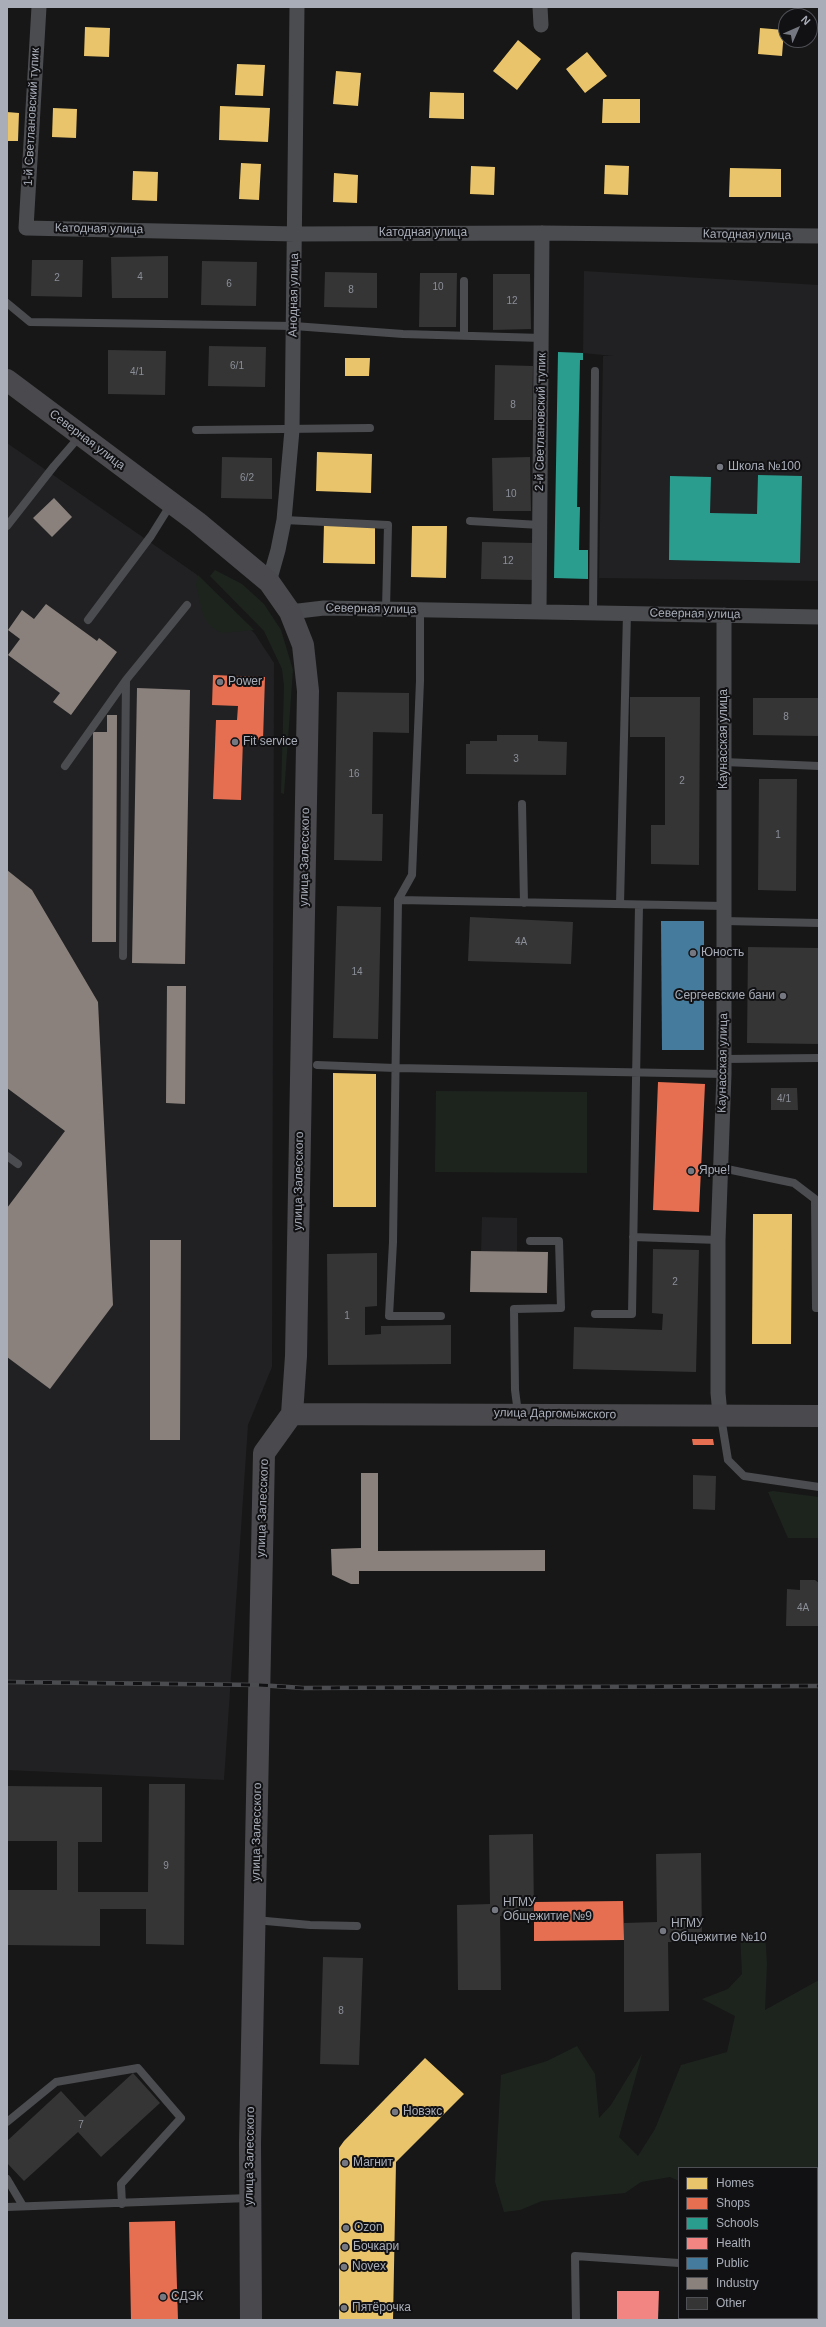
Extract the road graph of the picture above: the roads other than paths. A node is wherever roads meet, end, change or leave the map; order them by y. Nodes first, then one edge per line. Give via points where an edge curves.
1 (39, 7) edge
2 (297, 7) edge
3 (540, 7) edge
4 (541, 25) dead end
5 (26, 228) joint
6 (542, 233) junction
7 (295, 234) junction
8 (819, 236) edge
9 (464, 281) dead end
10 (7, 303) edge
11 (294, 326) junction
12 (464, 335) junction
13 (542, 338) junction
14 (595, 371) dead end
15 (7, 380) edge
16 (370, 428) dead end
17 (196, 430) dead end
18 (292, 430) junction
19 (80, 436) junction
20 (172, 503) junction
21 (284, 520) junction
22 (470, 521) dead end
23 (540, 525) junction
24 (7, 526) edge
25 (269, 582) junction
26 (187, 605) dead end
27 (386, 609) junction
28 (420, 610) junction
29 (290, 612) junction
30 (539, 612) junction
31 (627, 613) junction
32 (593, 614) junction
33 (724, 615) junction
34 (819, 617) edge
35 (88, 620) dead end
36 (126, 680) junction
37 (724, 762) junction
38 (65, 766) dead end
39 (819, 766) edge
40 (522, 804) dead end
41 (398, 900) junction
42 (524, 903) junction
43 (620, 904) junction
44 (639, 904) junction
45 (724, 906) junction
46 (724, 921) junction
47 (819, 923) edge
48 (123, 956) dead end
49 (819, 1058) edge
50 (317, 1065) dead end
51 (724, 1066) junction
52 (395, 1068) junction
53 (636, 1073) junction
54 (7, 1156) edge
55 (18, 1164) dead end
56 (722, 1168) junction
57 (634, 1237) junction
58 (718, 1240) junction
59 (530, 1242) dead end
60 (819, 1308) edge
61 (595, 1314) dead end
62 (440, 1316) dead end
63 (518, 1413) junction
64 (292, 1414) junction
65 (720, 1414) junction
66 (819, 1416) edge
67 (819, 1487) edge
68 (255, 1920) junction
69 (357, 1926) dead end
70 (7, 2122) edge
71 (7, 2179) edge
72 (250, 2198) junction
73 (122, 2204) junction
74 (23, 2206) junction
75 (7, 2207) edge
76 (678, 2263) edge
77 (251, 2320) edge
78 (576, 2320) edge

1 - 5 street, 1-й Светлановский тупик
2 - 7 street, Анодная улица
3 - 4 street
5 - 7 street, Катодная улица
6 - 7 street, Катодная улица
6 - 8 street, Катодная улица
6 - 13 street, 2-й Светлановский тупик
7 - 11 street, Анодная улица
9 - 12 lane
10 - 11 lane via 30,322
11 - 12 lane via 403,334
11 - 18 street, Анодная улица
12 - 13 lane
13 - 23 street, 2-й Светлановский тупик
14 - 32 lane
15 - 19 main road, Северная улица
16 - 18 lane
17 - 18 lane
18 - 21 street, Анодная улица
19 - 20 main road, Северная улица
19 - 24 lane
20 - 25 main road, Северная улица
20 - 35 lane via 152,536
21 - 25 street, Анодная улица
21 - 27 lane via 388,525
22 - 23 lane
23 - 30 street, 2-й Светлановский тупик
25 - 29 main road, Северная улица
26 - 36 lane
27 - 28 street, Северная улица
27 - 29 street, Северная улица via 324,608
28 - 30 street, Северная улица
28 - 41 lane via 420,682 412,875
29 - 64 main road, улица Залесского via 303,645 308,691 296,1348
30 - 32 street, Северная улица
31 - 32 street, Северная улица
31 - 33 street, Северная улица
31 - 43 lane
33 - 34 street, Северная улица
33 - 37 street, Каунасская улица
36 - 38 lane
36 - 48 lane
37 - 39 lane
37 - 45 street, Каунасская улица
40 - 42 lane
41 - 42 lane
41 - 52 lane
42 - 43 lane
43 - 44 lane
44 - 45 lane
44 - 53 lane
45 - 46 street, Каунасская улица
46 - 47 lane
46 - 51 street, Каунасская улица
49 - 51 lane
50 - 52 lane
51 - 53 lane
51 - 56 street, Каунасская улица
52 - 53 lane
52 - 62 lane via 393,1242 389,1316
53 - 57 lane
54 - 55 lane
56 - 58 street, Каунасская улица
56 - 60 lane via 794,1184 815,1199 816,1308
57 - 58 lane
57 - 61 lane via 632,1314
58 - 65 street, Каунасская улица
59 - 63 lane via 559,1241 561,1308 514,1309 515,1390
63 - 64 main road, улица Даргомыжского
63 - 65 main road, улица Даргомыжского
64 - 68 main road, улица Залесского via 264,1453
65 - 66 main road, улица Даргомыжского
65 - 67 lane via 728,1460 744,1476
68 - 69 lane
68 - 72 main road, улица Залесского
70 - 73 lane via 56,2082 138,2068 181,2118 121,2184
71 - 74 lane
72 - 73 lane
72 - 77 main road, улица Залесского
73 - 74 lane
74 - 75 lane
76 - 78 lane via 574,2256

